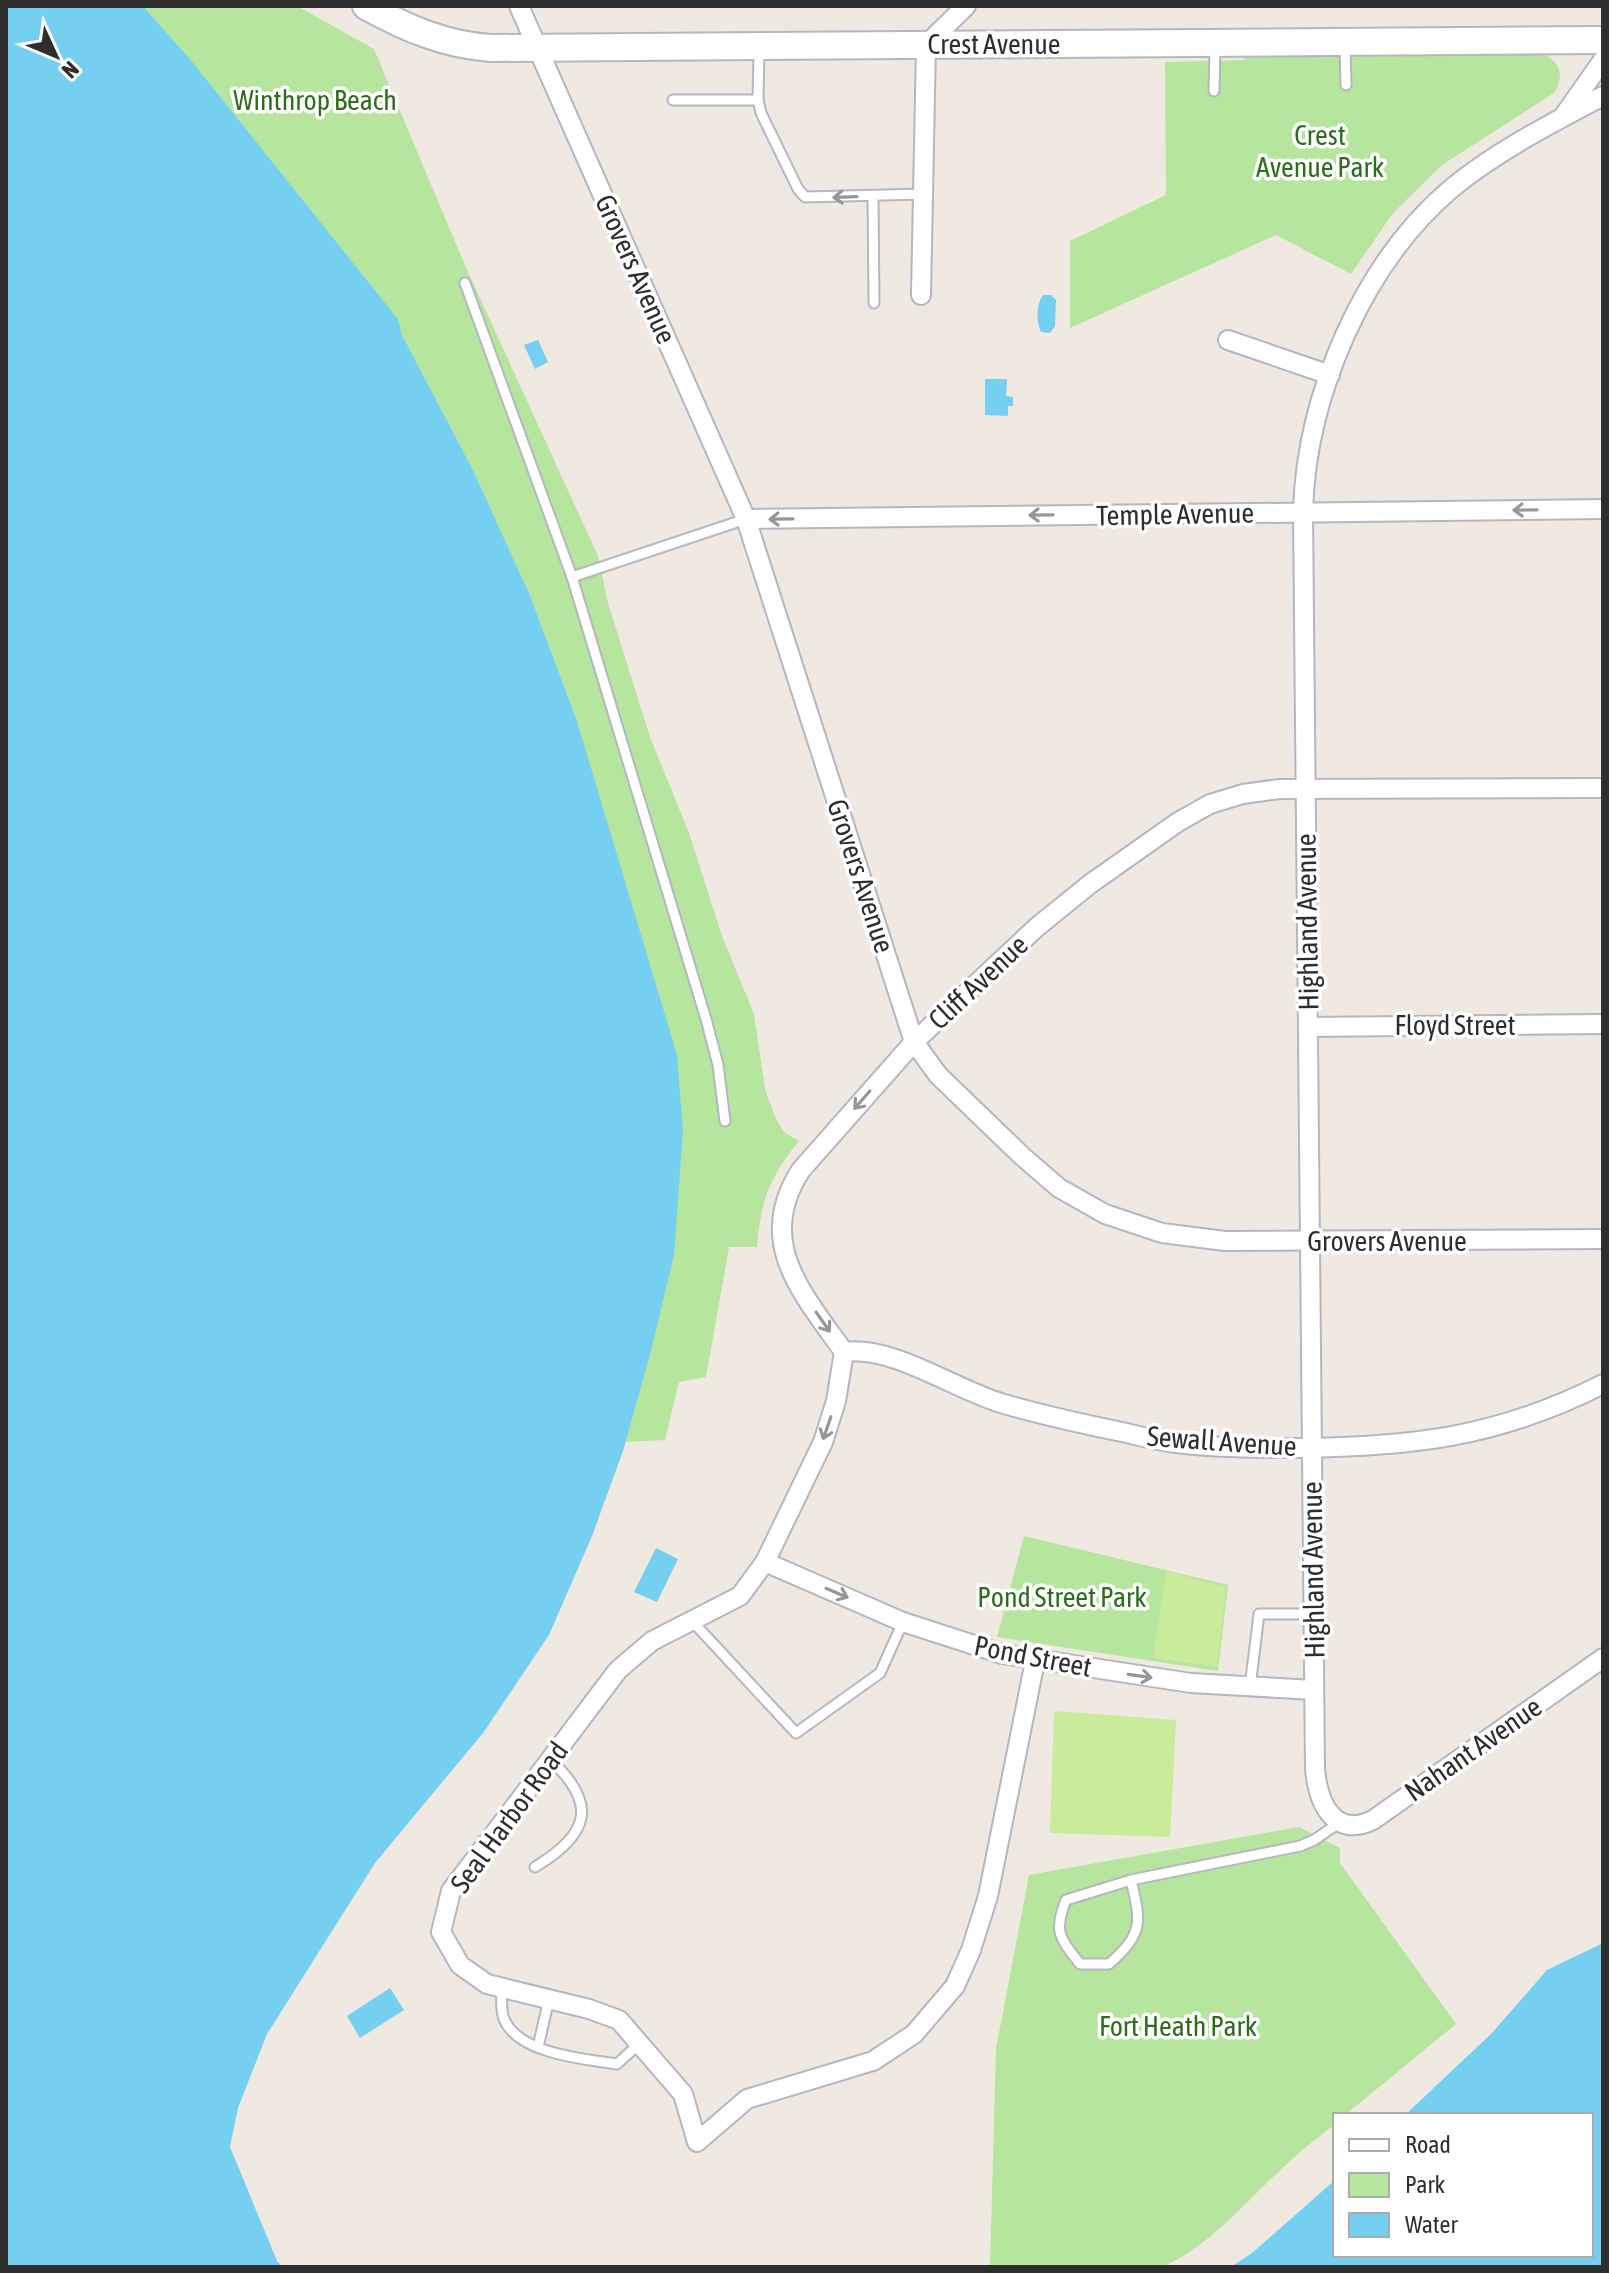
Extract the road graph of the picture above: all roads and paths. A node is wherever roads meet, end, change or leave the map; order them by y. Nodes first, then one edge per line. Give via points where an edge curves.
1 (366, 6) edge
2 (519, 6) edge
3 (966, 6) edge
4 (1603, 40) edge
5 (1345, 42) junction
6 (1215, 43) junction
7 (926, 45) junction
8 (759, 46) junction
9 (537, 48) junction
10 (1603, 60) edge
11 (1346, 85) dead end
12 (1214, 91) dead end
13 (1603, 96) edge
14 (673, 100) dead end
15 (758, 100) junction
16 (1563, 117) junction
17 (923, 194) junction
18 (873, 196) junction
19 (465, 283) dead end
20 (921, 295) dead end
21 (874, 303) dead end
22 (1228, 340) dead end
23 (1330, 375) junction
24 (1603, 509) edge
25 (1303, 512) junction
26 (746, 519) junction
27 (572, 577) junction
28 (1603, 788) edge
29 (1305, 789) junction
30 (1603, 1024) edge
31 (1308, 1027) junction
32 (914, 1042) junction
33 (725, 1121) dead end
34 (1603, 1239) edge
35 (1310, 1242) junction
36 (844, 1352) junction
37 (1603, 1384) edge
38 (1312, 1447) junction
39 (765, 1562) junction
40 (1314, 1614) junction
41 (693, 1622) junction
42 (903, 1622) junction
43 (1603, 1658) edge
44 (1035, 1661) junction
45 (1250, 1688) junction
46 (1314, 1690) junction
47 (550, 1759) junction
48 (1339, 1823) junction
49 (535, 1867) dead end
50 (1131, 1880) junction
51 (502, 1988) junction
52 (549, 1999) junction
53 (639, 2044) junction
54 (538, 2047) junction

1 - 9 main road, Crest Avenue via 431,37 466,46
2 - 9 street, Grovers Avenue
3 - 7 street
4 - 5 main road, Crest Avenue
5 - 6 main road, Crest Avenue
5 - 11 lane
6 - 7 main road, Crest Avenue
6 - 12 lane
7 - 8 main road, Crest Avenue
7 - 17 street
8 - 9 main road, Crest Avenue
8 - 15 lane
9 - 26 street, Grovers Avenue
10 - 16 street, Highland Avenue
13 - 16 street, Highland Avenue
14 - 15 lane
18 -> 15 lane via 802,195
16 - 23 street, Highland Avenue via 1461,182 1415,225 1366,294
17 - 18 lane
17 - 20 street
18 - 21 lane
19 - 27 lane
22 - 23 street
23 - 25 street, Highland Avenue via 1309,456
24 -> 25 street, Temple Avenue
25 -> 26 street, Temple Avenue
25 - 29 street, Highland Avenue
26 - 27 lane
26 - 32 street, Grovers Avenue
27 - 33 lane via 706,1019
28 - 29 street, Cliff Avenue
29 - 31 street, Highland Avenue
29 - 32 street, Cliff Avenue via 1243,794 1193,812 1073,896
30 - 31 street, Floyd Street
31 - 35 street, Highland Avenue
32 - 35 street, Grovers Avenue via 938,1075 1029,1162 1092,1208 1178,1237
32 -> 36 street, Cliff Avenue via 801,1170 785,1204 783,1246 791,1275
34 - 35 street, Grovers Avenue
35 - 38 street, Highland Avenue
36 - 38 street, Sewall Avenue via 880,1354 1004,1404 1175,1443
36 -> 39 street via 823,1442
37 - 38 street, Sewall Avenue via 1518,1419 1441,1439
38 - 40 street, Highland Avenue
39 - 41 street, Seal Harbor Road via 740,1596
39 -> 42 street, Pond Street
40 - 45 lane via 1259,1614
40 - 46 street, Highland Avenue
41 - 42 lane via 796,1733 880,1673
41 - 47 street, Seal Harbor Road via 652,1641 618,1670
42 - 44 street, Pond Street
43 - 48 street, Nahant Avenue via 1373,1820 1352,1827
44 -> 45 street, Pond Street
44 - 53 street, Seal Harbor Road via 988,1896 971,1950 955,1986 914,2034 873,2061 747,2099 697,2142 683,2094
45 - 46 street, Pond Street
46 - 48 street, Highland Avenue via 1317,1786
47 - 49 lane via 582,1798 581,1823 554,1856
47 - 51 street, Seal Harbor Road via 451,1891 441,1932 460,1965
48 - 50 lane via 1300,1846
50 - 50 lane via 1066,1900 1060,1932 1080,1964 1109,1964 1128,1947 1140,1920
51 - 52 street, Seal Harbor Road
51 - 54 lane via 505,2021
52 - 53 street, Seal Harbor Road via 619,2020
52 - 54 lane
53 - 54 lane via 617,2064

